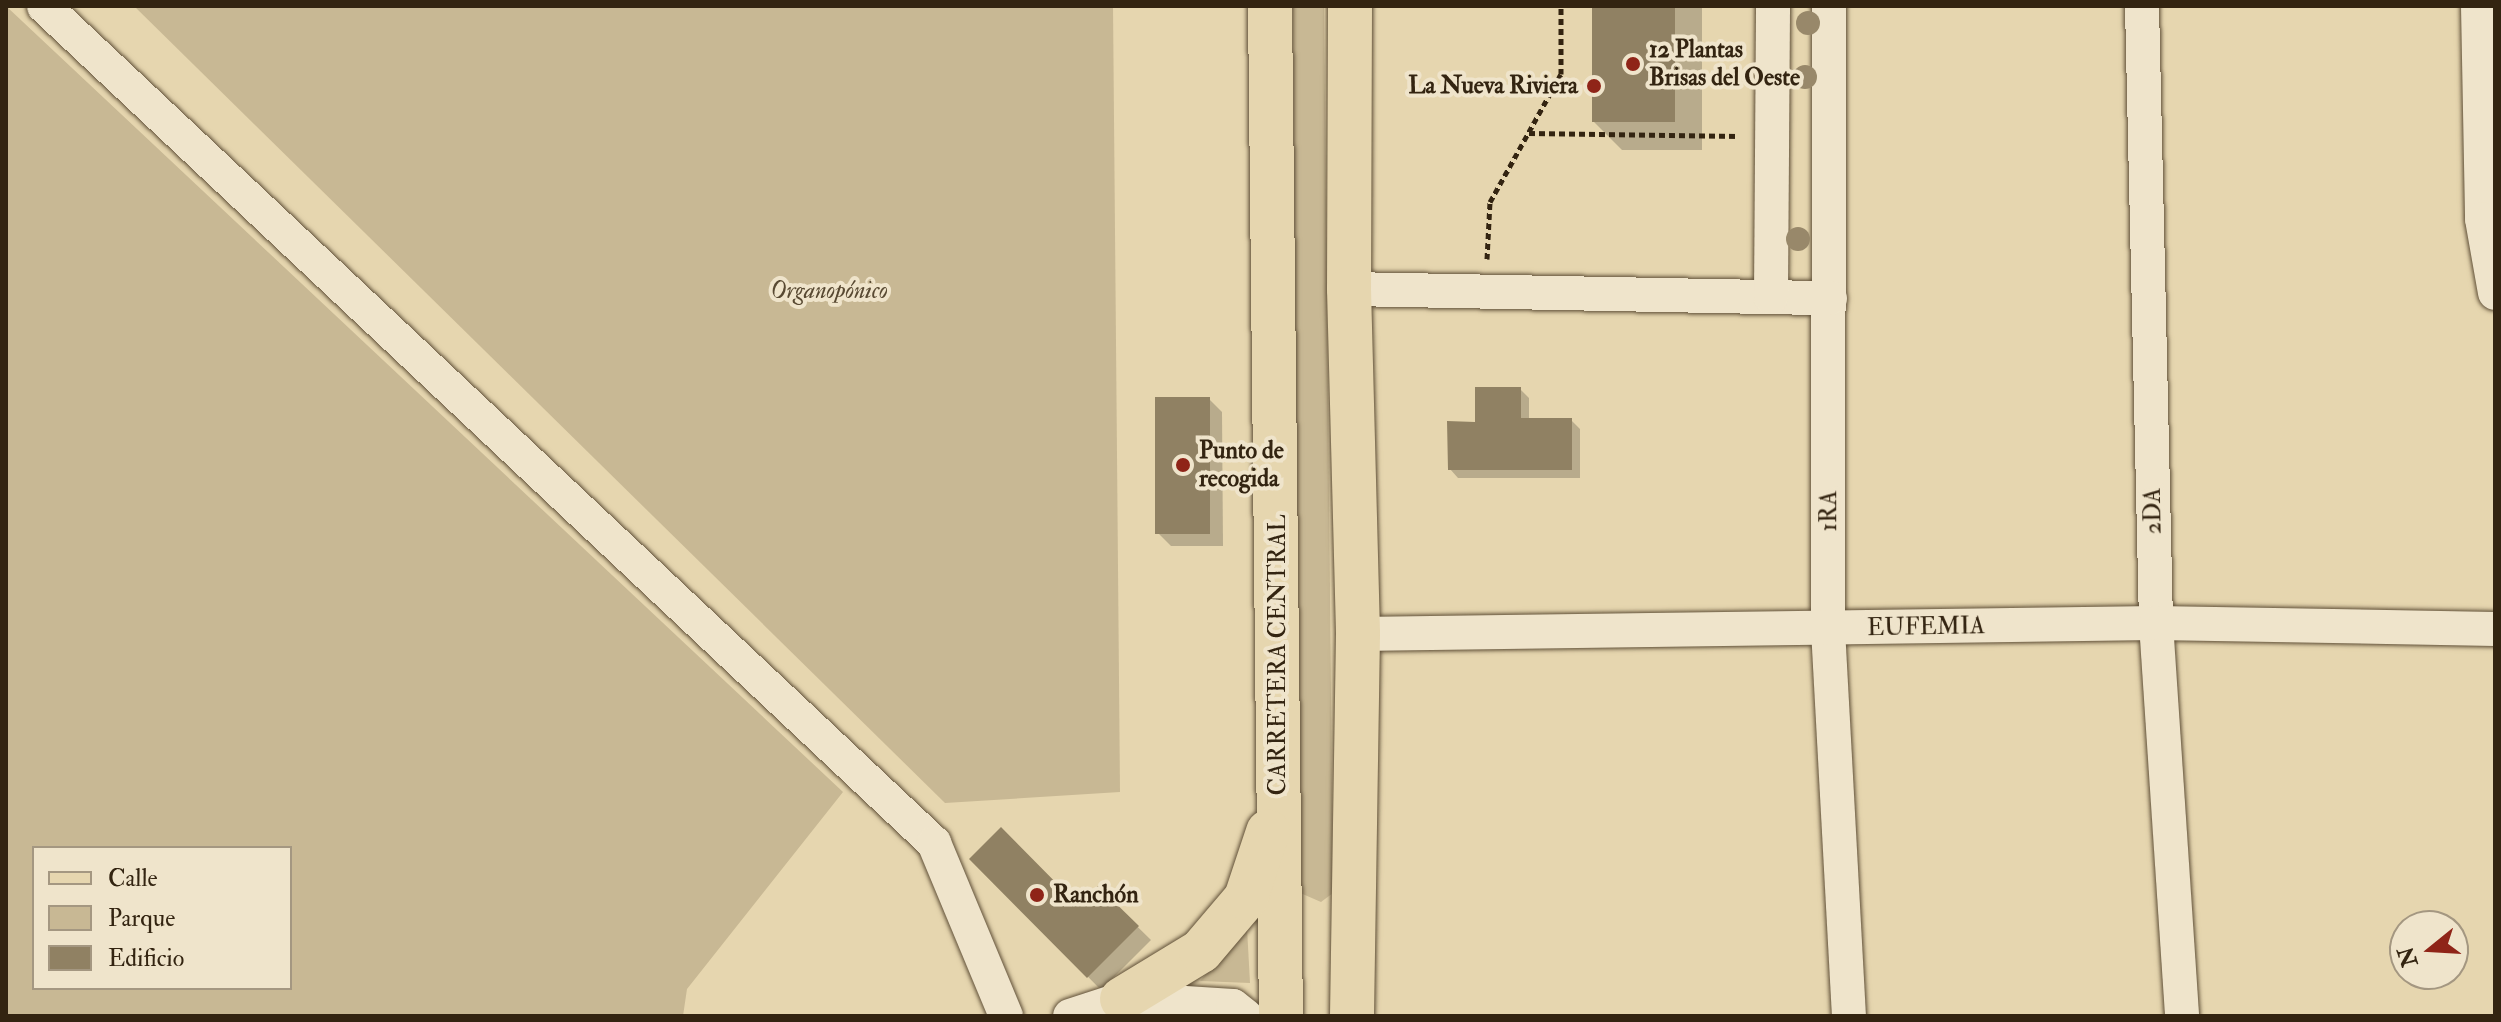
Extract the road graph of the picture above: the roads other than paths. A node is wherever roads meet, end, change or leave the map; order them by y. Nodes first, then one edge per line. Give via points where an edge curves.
1 (44, 6) edge
2 (1270, 6) edge
3 (1350, 6) edge
4 (1773, 6) edge
5 (1829, 6) edge
6 (2142, 6) edge
7 (2478, 6) edge
8 (1349, 289) junction
9 (2495, 293) edge
10 (1771, 297) junction
11 (1830, 298) junction
12 (2156, 623) junction
13 (1828, 629) junction
14 (2495, 629) edge
15 (1358, 634) junction
16 (1279, 799) junction
17 (1122, 999) junction
18 (1006, 1016) edge
19 (1070, 1016) edge
20 (1246, 1016) edge
21 (1281, 1016) edge
22 (1352, 1016) edge
23 (1849, 1016) edge
24 (2182, 1016) edge

1 - 18 street via 934,843
2 - 16 main road, CARRETERA CENTRAL
3 - 8 main road
4 - 10 street
5 - 11 street, 1RA
6 - 12 street, 2DA
7 - 9 street via 2482,219
8 - 10 street
8 - 15 main road
10 - 11 street
11 - 13 street, 1RA
12 - 13 street, EUFEMIA
12 - 14 street, EUFEMIA
12 - 24 street, 2DA
13 - 15 street, EUFEMIA
13 - 23 street, 1RA
15 - 22 main road
16 - 17 main road via 1246,898 1201,951
16 - 21 main road, CARRETERA CENTRAL
17 - 19 street
17 - 20 street via 1233,1006

